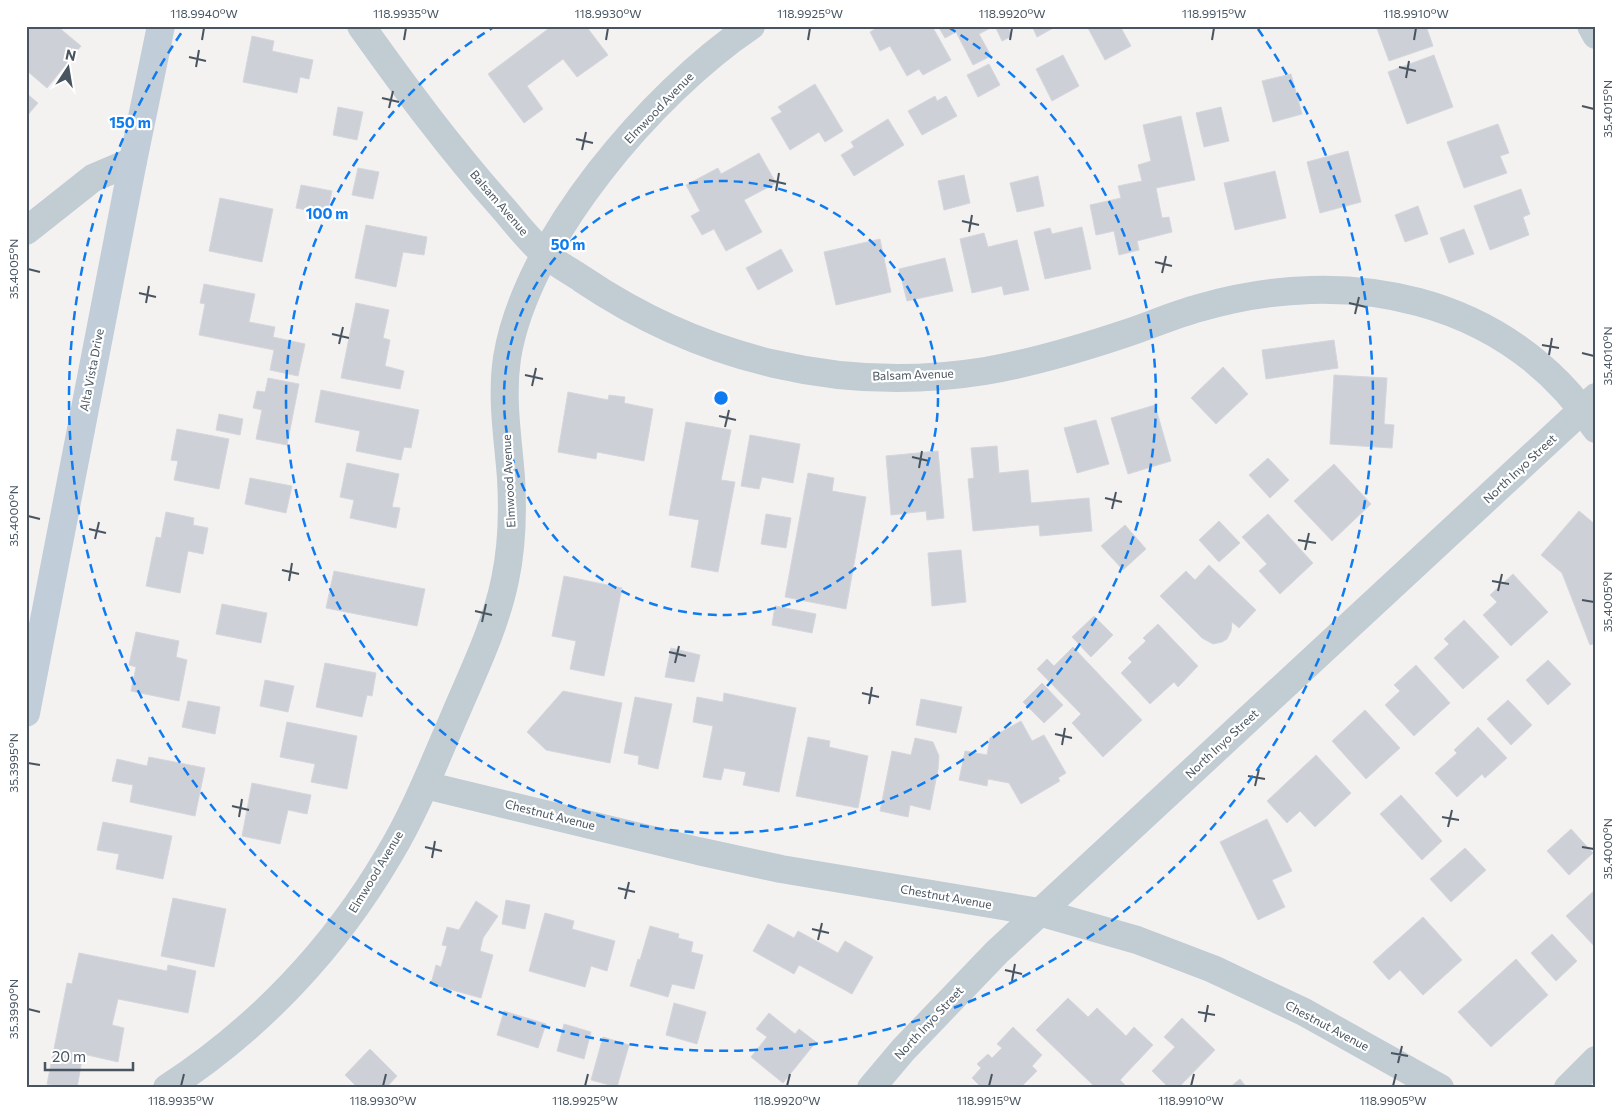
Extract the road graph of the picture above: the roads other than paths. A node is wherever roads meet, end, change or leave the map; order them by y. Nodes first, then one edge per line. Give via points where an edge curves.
1 (161, 26) edge
2 (361, 26) edge
3 (751, 26) edge
4 (1591, 26) edge
5 (1596, 35) edge
6 (133, 161) junction
7 (26, 231) edge
8 (544, 254) junction
9 (1592, 412) edge
10 (26, 714) edge
11 (425, 785) junction
12 (1039, 912) junction
13 (1596, 1060) edge
14 (167, 1088) edge
15 (871, 1088) edge
16 (1440, 1088) edge
17 (1568, 1088) edge

1 - 6 street, Alta Vista Drive
2 - 8 street, Balsam Avenue via 479,182
3 - 8 street, Elmwood Avenue via 691,74 636,129 586,189
4 - 5 street
6 - 7 street via 94,178
6 - 10 street, Alta Vista Drive
8 - 9 street, Balsam Avenue via 615,301 675,332 720,350 785,367 852,376 929,377 987,371 1061,353 1198,308 1249,296 1319,290 1405,298 1445,309 1488,328 1528,354
8 - 11 street, Elmwood Avenue via 520,308 507,358 504,410 512,529 505,579 492,627
9 - 12 street, North Inyo Street
11 - 12 street, Chestnut Avenue via 781,869
11 - 14 street, Elmwood Avenue via 385,862 351,914 306,970 255,1022
12 - 15 street, North Inyo Street via 903,1050
12 - 16 street, Chestnut Avenue via 1137,940 1212,969 1304,1012
13 - 17 street

